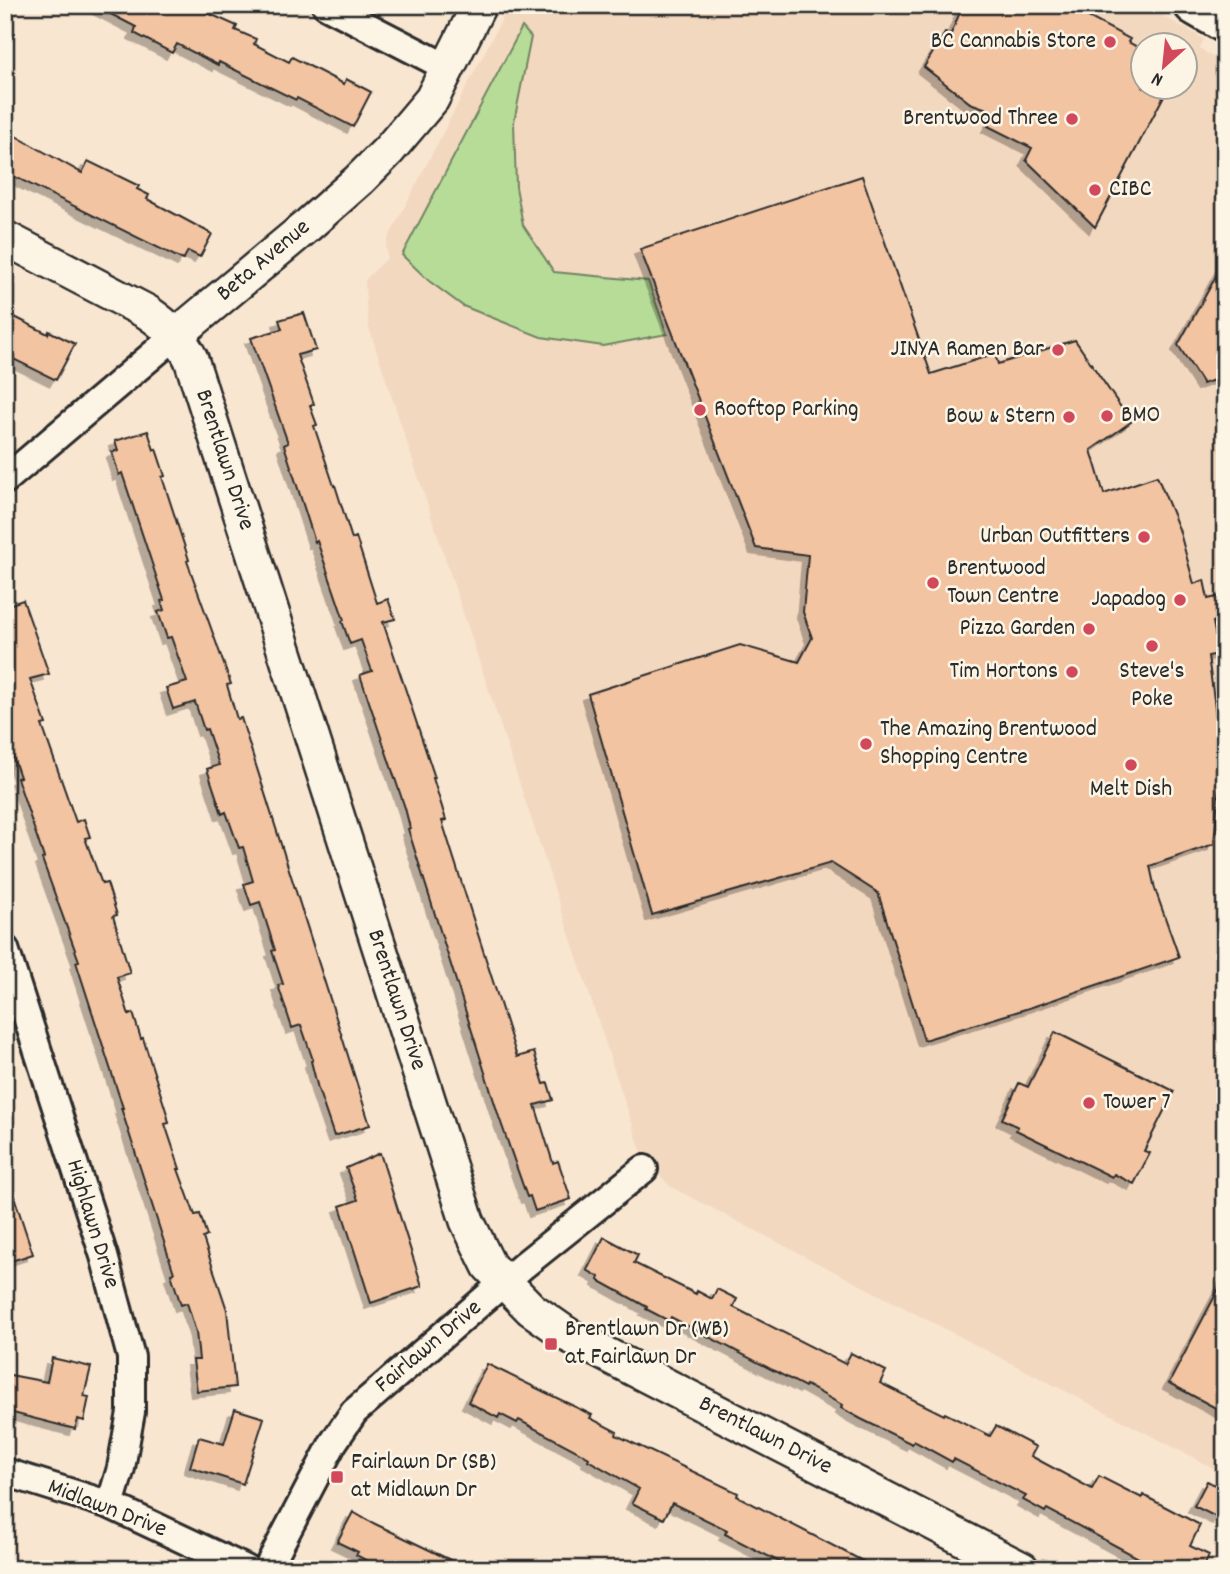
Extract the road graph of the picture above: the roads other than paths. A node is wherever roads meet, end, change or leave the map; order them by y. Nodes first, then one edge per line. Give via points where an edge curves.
1 (326, 5) edge
2 (479, 5) edge
3 (1194, 5) edge
4 (1225, 23) edge
5 (447, 68) junction
6 (5, 238) edge
7 (175, 336) junction
8 (5, 480) edge
9 (5, 949) edge
10 (644, 1169) dead end
11 (505, 1283) junction
12 (5, 1472) edge
13 (110, 1505) junction
14 (246, 1569) edge
15 (267, 1569) edge
16 (1022, 1569) edge

1 - 5 street
2 - 5 street, Beta Avenue
3 - 4 main road
5 - 7 street, Beta Avenue via 414,122 359,180
6 - 7 street, Brentlawn Drive via 147,312
7 - 8 street, Beta Avenue
7 - 11 street, Brentlawn Drive via 196,372 467,1221 489,1266
9 - 13 street, Highlawn Drive via 104,1256 131,1357 131,1412
10 - 11 street, Fairlawn Drive
11 - 15 street, Fairlawn Drive via 354,1412
11 - 16 street, Brentlawn Drive via 531,1309 568,1335
12 - 13 street, Midlawn Drive
13 - 14 street, Midlawn Drive

